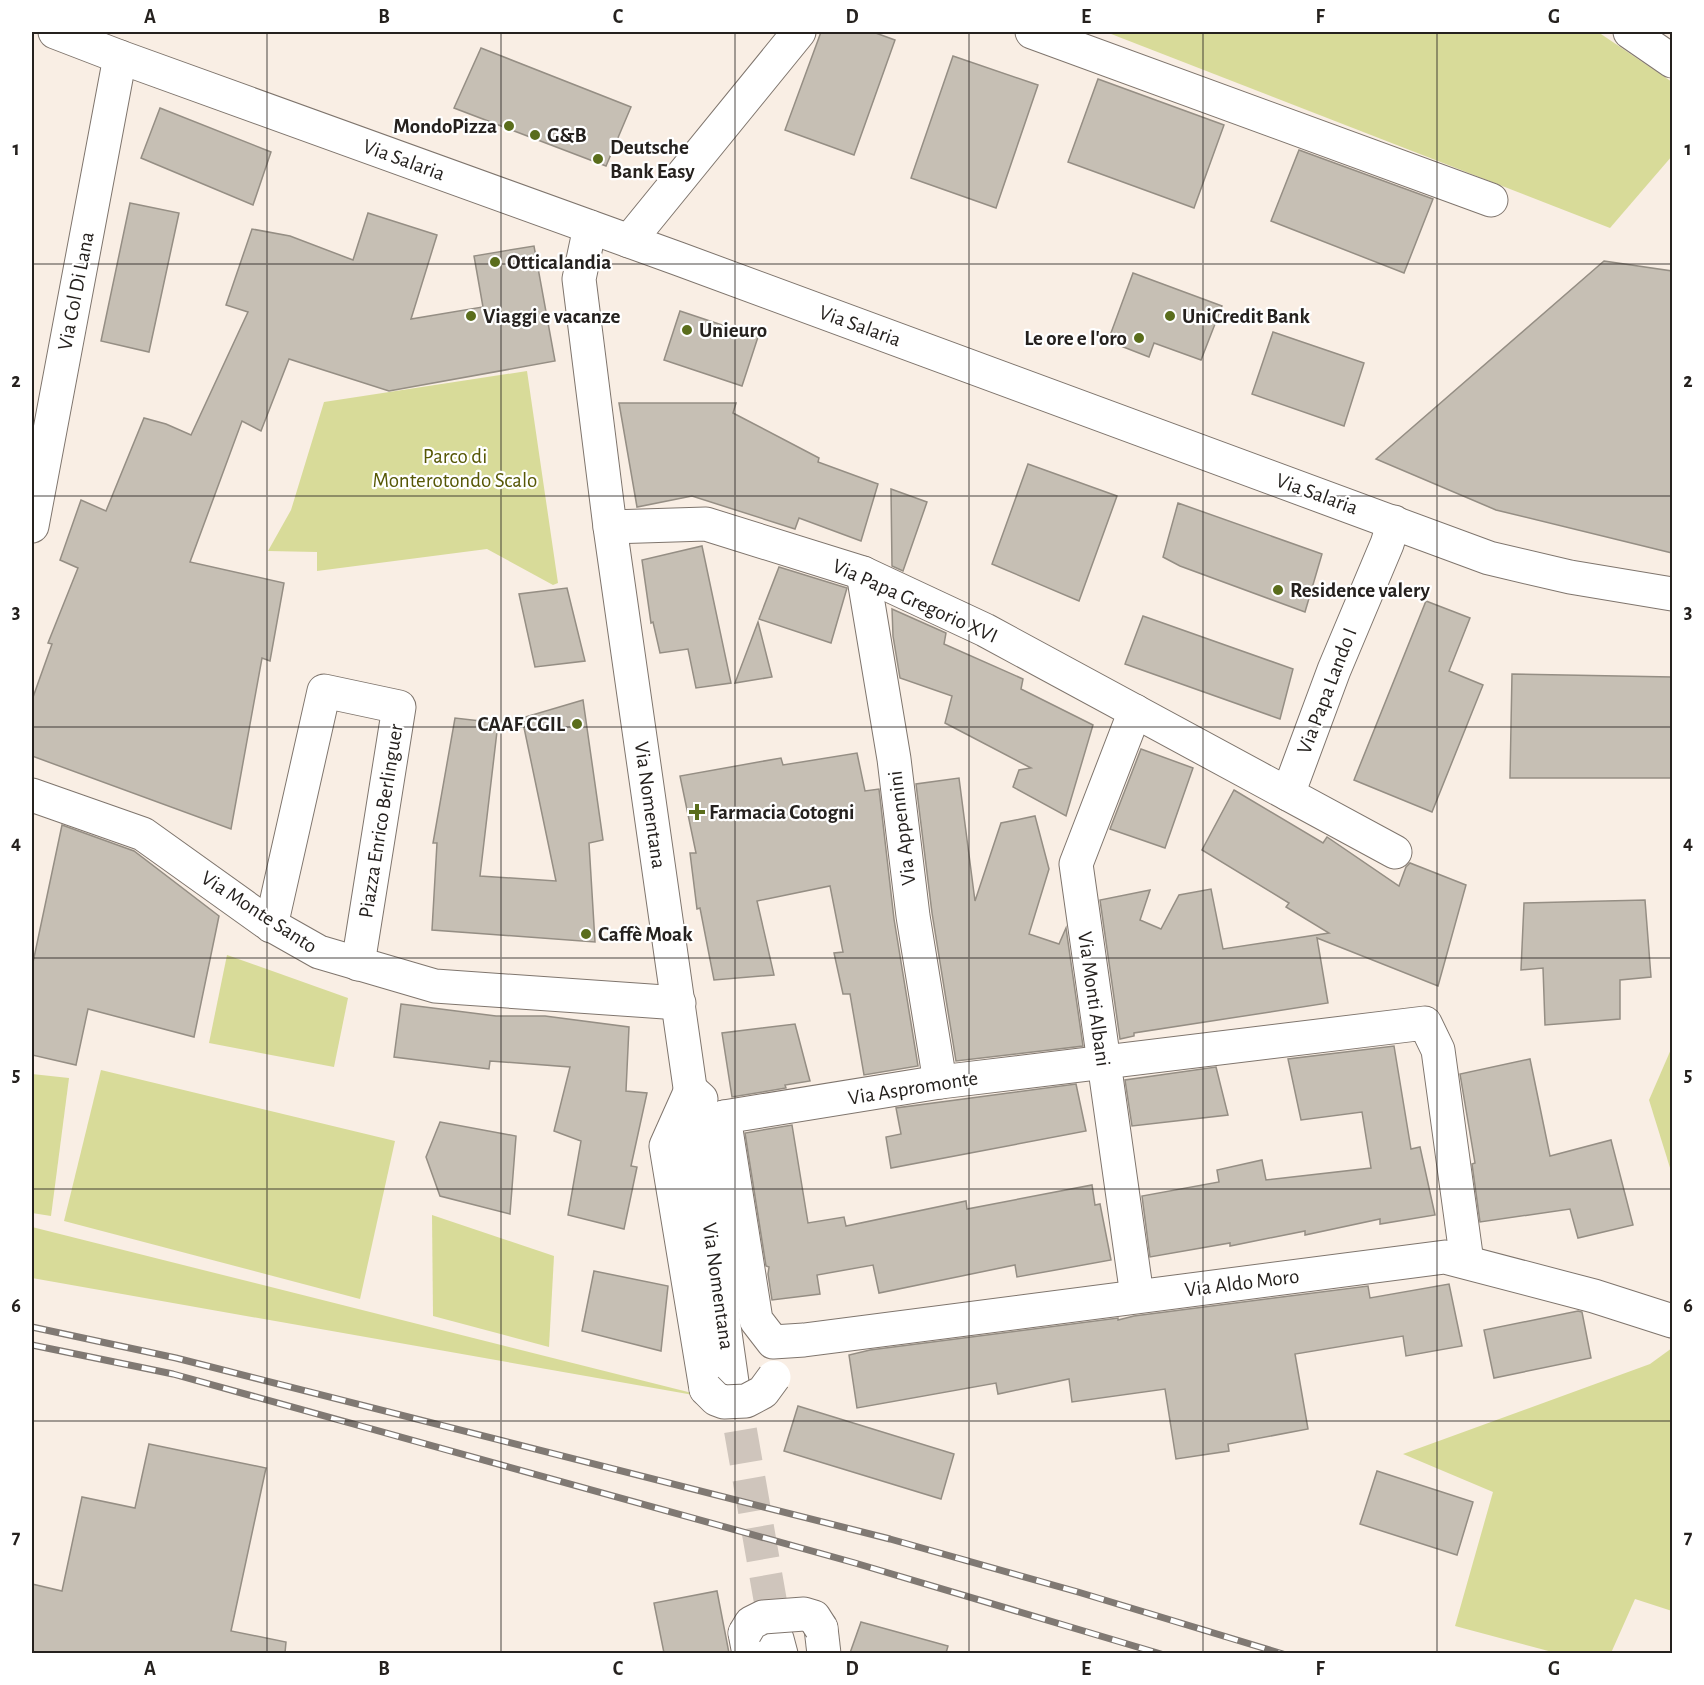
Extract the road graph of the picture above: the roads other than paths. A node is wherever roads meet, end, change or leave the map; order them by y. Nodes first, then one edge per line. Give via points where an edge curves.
1 (56, 32) edge
2 (799, 32) edge
3 (1032, 32) edge
4 (1630, 32) edge
5 (120, 57) junction
6 (1672, 61) edge
7 (1491, 200) dead end
8 (590, 227) junction
9 (629, 242) junction
10 (1394, 522) junction
11 (32, 525) edge
12 (610, 527) junction
13 (863, 573) junction
14 (1672, 594) edge
15 (1135, 711) junction
16 (1288, 794) junction
17 (32, 795) edge
18 (1395, 852) dead end
19 (271, 926) junction
20 (358, 964) junction
21 (679, 1003) junction
22 (1103, 1062) junction
23 (940, 1082) junction
24 (691, 1090) junction
25 (724, 1117) junction
26 (1467, 1262) junction
27 (1137, 1296) junction
28 (1672, 1321) edge
29 (804, 1340) junction
30 (823, 1641) edge
31 (763, 1645) edge

1 - 5 street, Via Salaria
2 - 9 street
3 - 7 street
4 - 6 street
5 - 8 street, Via Salaria
5 - 11 street, Via Col Di Lana
8 - 9 street, Via Salaria
8 - 12 street, Via Nomentana via 579,279
9 - 10 street, Via Salaria
10 - 14 street, Via Salaria via 1489,558 1569,577
10 - 16 street, Via Papa Lando I
12 - 13 street, Via Papa Gregorio XVI via 706,524
12 - 21 street, Via Nomentana
13 - 15 street, Via Papa Gregorio XVI via 985,630
13 - 23 street, Via Appennini
15 - 16 street
15 - 22 street, Via Monti Albani via 1076,864
16 - 18 street
17 - 19 street, Via Monte Santo via 143,834
19 - 20 street, Via Monte Santo via 319,952
19 - 20 street, Piazza Enrico Berlinguer via 324,691 399,707
20 - 21 street, Via Monte Santo via 435,986
21 - 24 street, Via Nomentana
22 - 23 street, Via Aspromonte
22 - 26 street, Via Aspromonte via 1425,1023 1438,1050
22 - 27 street, Via Monti Albani
23 - 25 street, Via Aspromonte
24 - 25 street
24 - 29 street, bridge via 666,1146 719,1385 716,1399 746,1401 763,1392
25 - 29 street, Via Aldo Moro via 756,1320 773,1342
26 - 27 street, Via Aldo Moro via 1445,1257
26 - 28 street, Via Aldo Moro
27 - 29 street, Via Aldo Moro
30 - 31 street, bridge via 814,1617 804,1614 763,1617 751,1623

